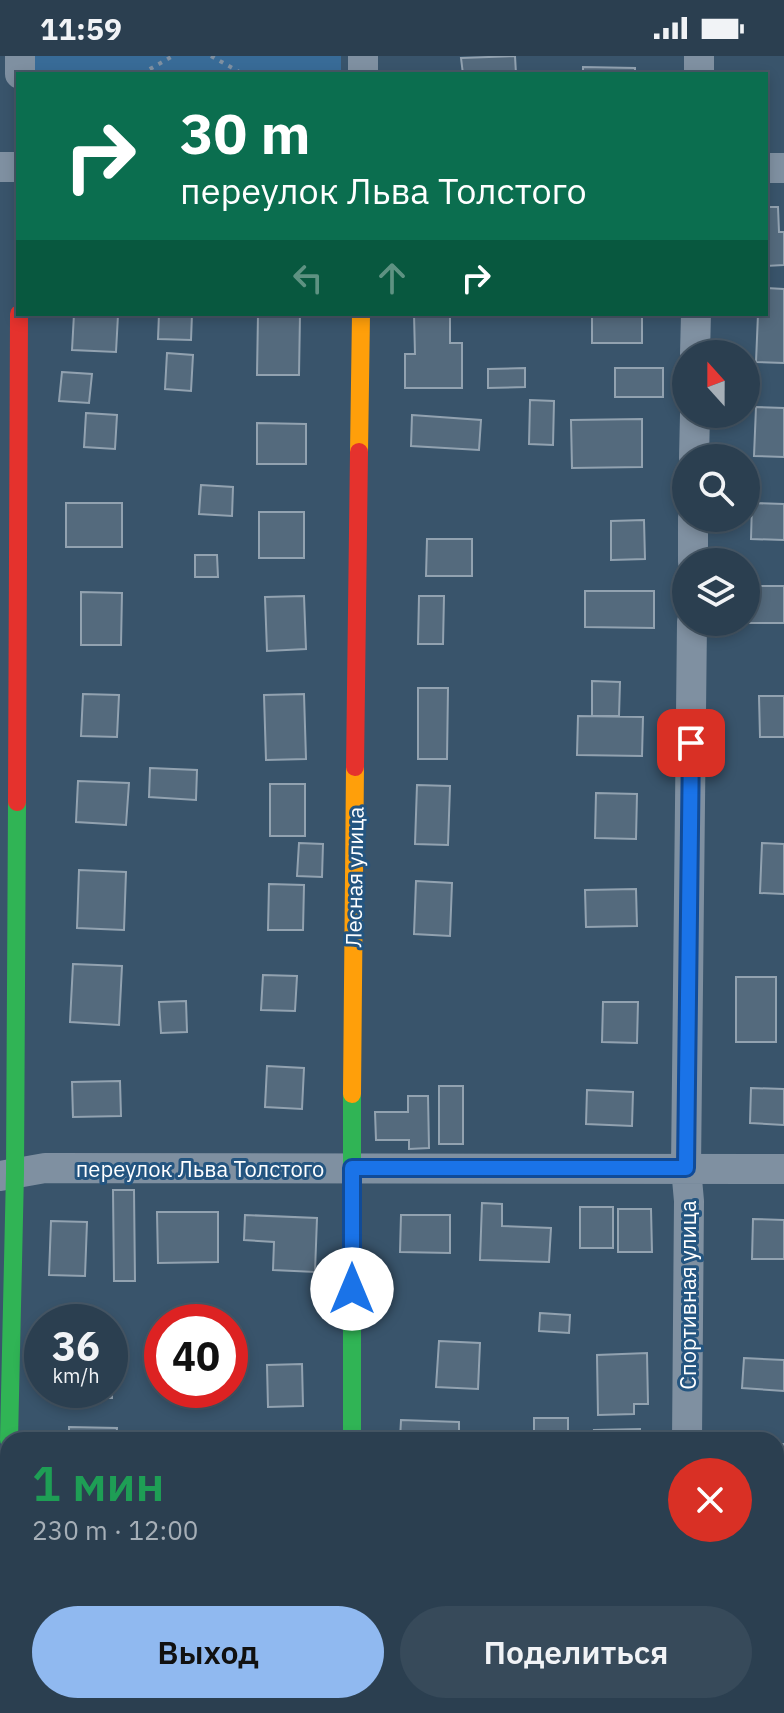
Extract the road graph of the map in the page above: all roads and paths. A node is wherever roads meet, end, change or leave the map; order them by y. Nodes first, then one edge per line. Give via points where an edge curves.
1 (173, 56) edge
2 (211, 56) edge
3 (145, 72) edge
4 (239, 72) edge
5 (19, 316) edge
6 (361, 316) edge
7 (696, 316) edge
8 (695, 340) edge
9 (692, 636) edge
10 (352, 1168) junction
11 (686, 1168) junction
12 (784, 1169) edge
13 (8, 1174) edge
14 (9, 1432) edge
15 (352, 1432) edge
16 (687, 1432) edge

1 - 3 path
2 - 4 path
5 - 13 street
6 - 10 street, Лесная улица
7 - 8 street
9 - 11 street, Спортивная улица
10 - 11 street, переулок Льва Толстого
10 - 13 street, переулок Льва Толстого via 45,1168
10 - 15 street, Лесная улица
11 - 12 street, переулок Льва Толстого
11 - 16 street, Спортивная улица
13 - 14 street

